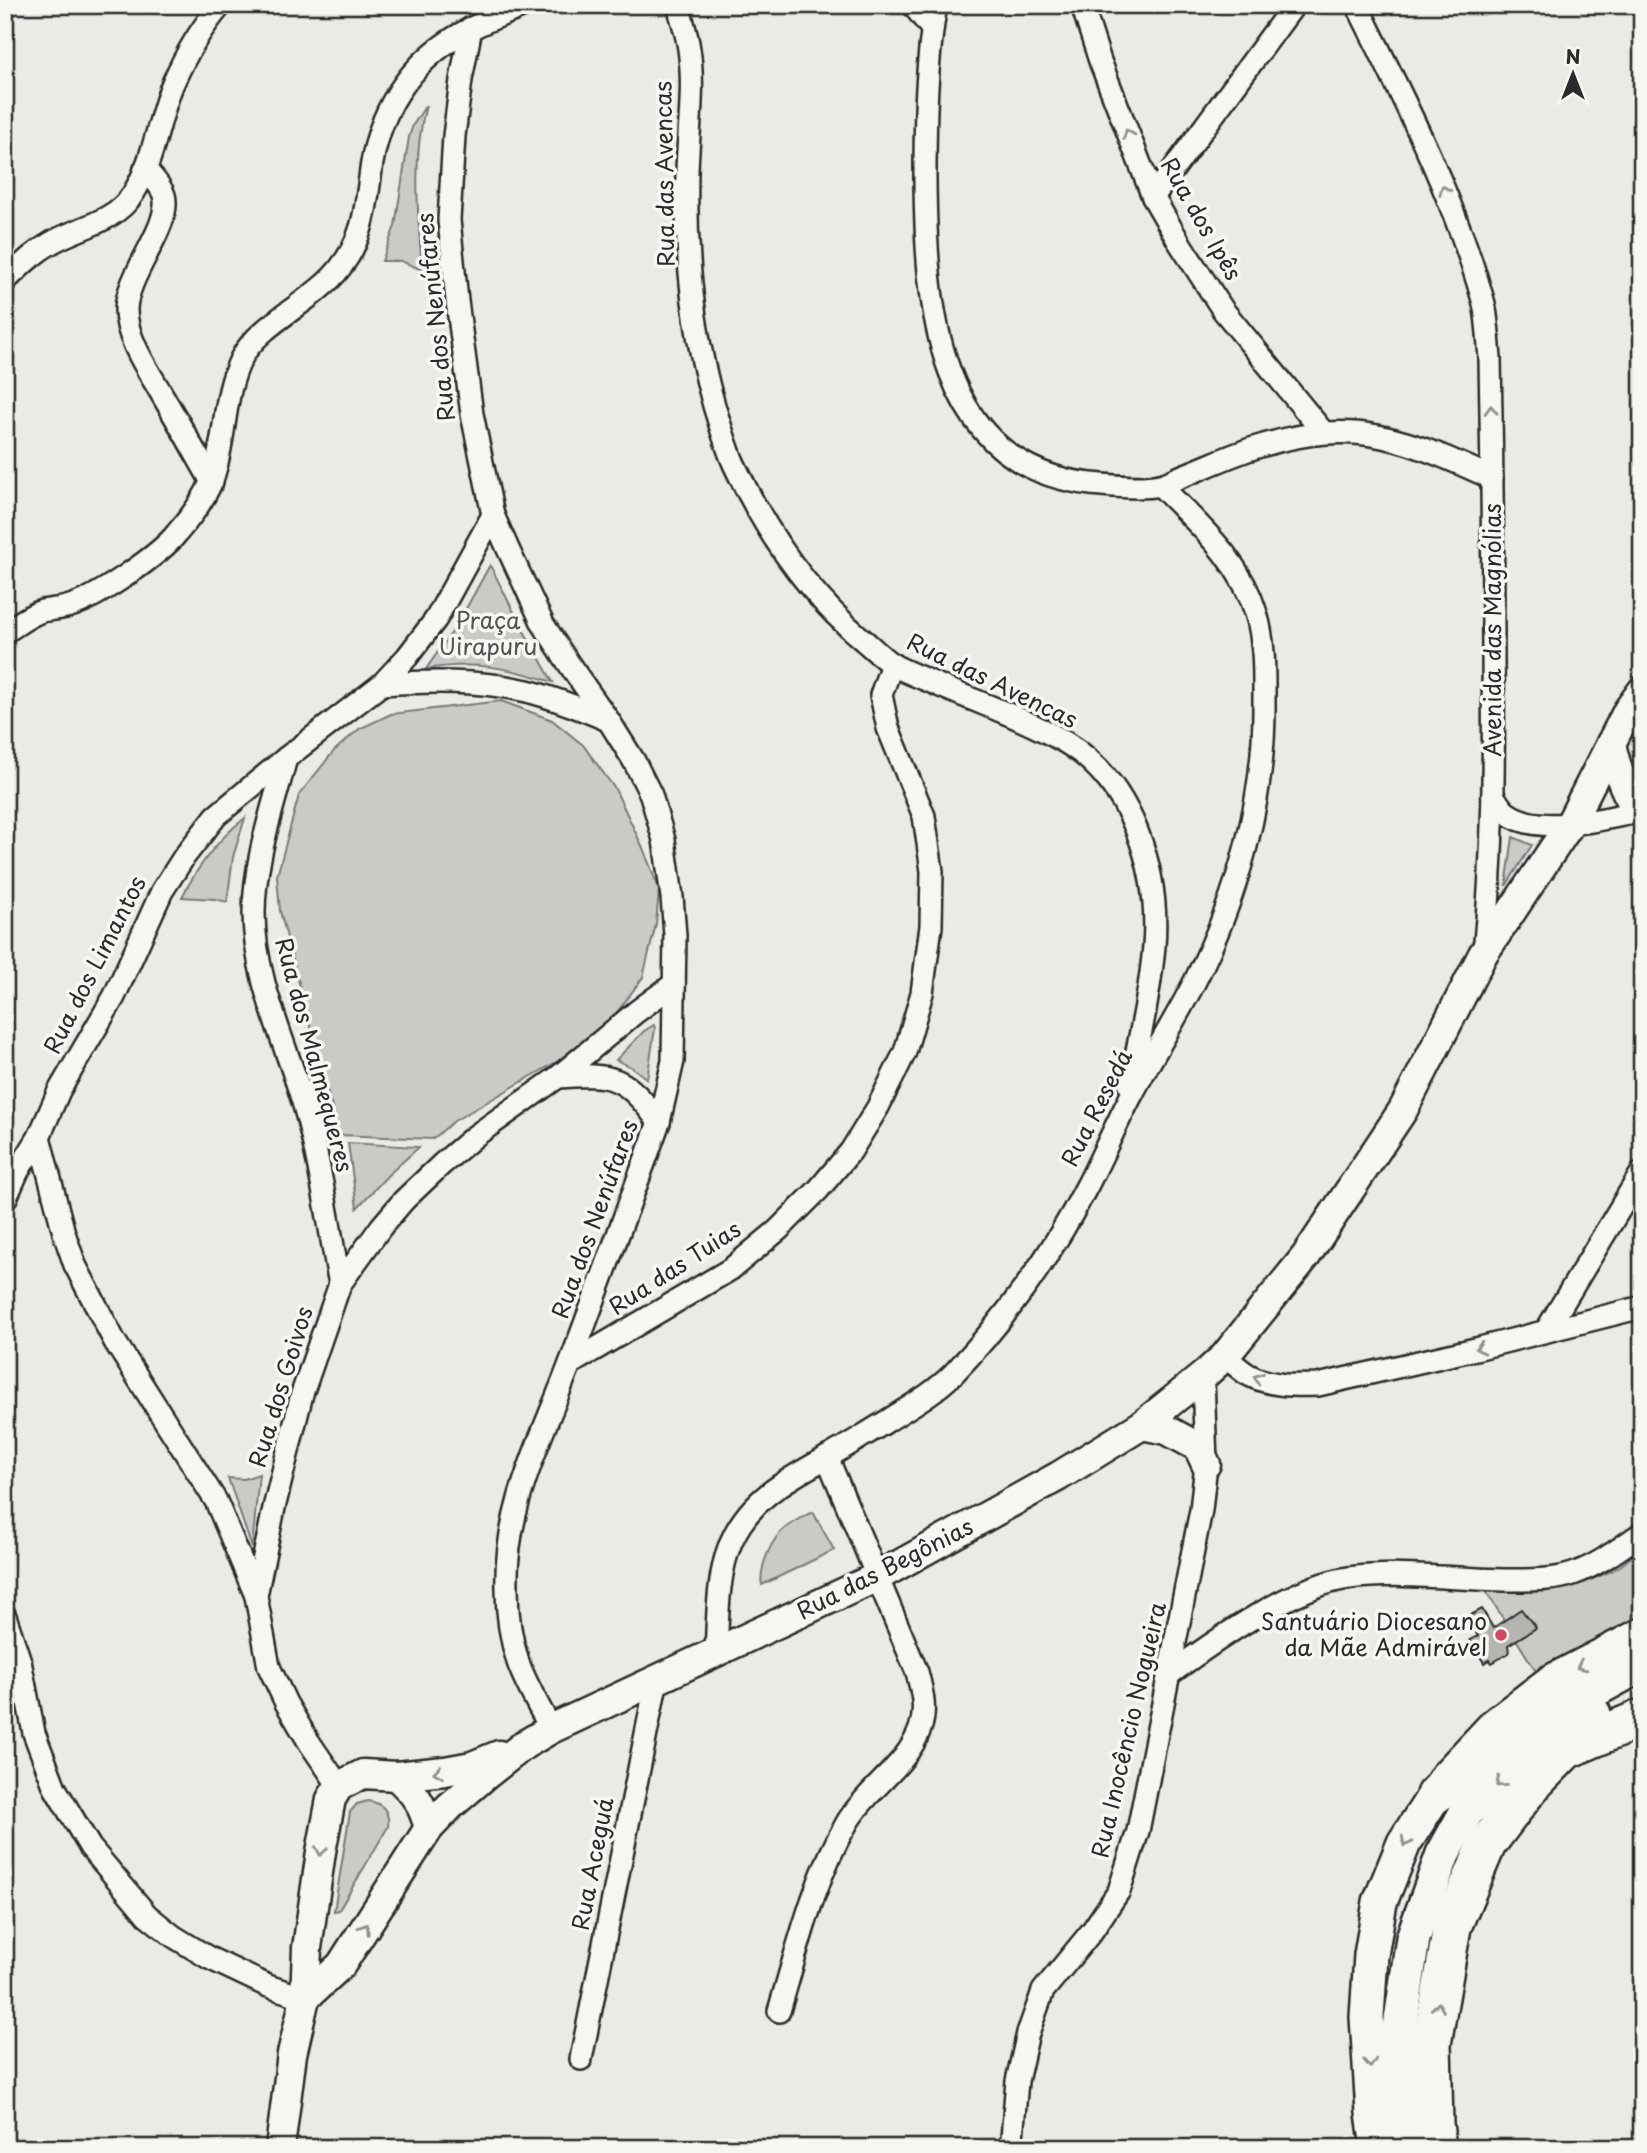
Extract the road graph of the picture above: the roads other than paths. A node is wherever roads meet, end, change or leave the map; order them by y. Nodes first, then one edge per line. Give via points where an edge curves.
1 (220, 5) edge
2 (526, 5) edge
3 (678, 5) edge
4 (913, 5) edge
5 (936, 5) edge
6 (1082, 5) edge
7 (1294, 5) edge
8 (1357, 5) edge
9 (471, 28) junction
10 (932, 29) junction
11 (145, 169) junction
12 (1153, 198) junction
13 (5, 281) edge
14 (1323, 432) junction
15 (1492, 478) junction
16 (212, 482) junction
17 (1160, 485) junction
18 (493, 515) junction
19 (5, 632) edge
20 (892, 664) junction
21 (382, 684) junction
22 (1642, 691) edge
23 (610, 721) junction
24 (1611, 743) junction
25 (286, 758) junction
26 (1493, 796) junction
27 (1640, 811) edge
28 (1570, 824) junction
29 (1483, 954) junction
30 (674, 984) junction
31 (558, 1077) junction
32 (1127, 1103) junction
33 (659, 1122) junction
34 (39, 1137) junction
35 (1642, 1172) edge
36 (5, 1200) edge
37 (340, 1284) junction
38 (1642, 1307) edge
39 (1546, 1331) junction
40 (1225, 1356) junction
41 (570, 1364) junction
42 (1203, 1376) junction
43 (1142, 1425) junction
44 (827, 1457) junction
45 (1206, 1464) junction
46 (1642, 1533) edge
47 (877, 1577) junction
48 (256, 1596) junction
49 (5, 1616) edge
50 (1642, 1635) edge
51 (716, 1653) junction
52 (1642, 1662) edge
53 (1171, 1672) junction
54 (657, 1679) junction
55 (1594, 1714) joint
56 (1642, 1718) edge
57 (551, 1729) junction
58 (524, 1745) junction
59 (1566, 1750) junction
60 (396, 1776) junction
61 (339, 1786) junction
62 (1435, 1795) junction
63 (429, 1828) junction
64 (307, 1948) junction
65 (341, 1965) junction
66 (305, 1998) junction
67 (779, 2011) dead end
68 (581, 2059) dead end
69 (280, 2148) edge
70 (1020, 2148) edge
71 (1378, 2148) edge
72 (1405, 2148) edge
73 (1437, 2148) edge

1 - 11 street via 173,84
2 - 9 street
3 - 20 street, Rua das Avencas via 690,52 688,248 711,398 732,460 758,514 835,617
4 - 10 street
5 - 10 street, Avenida das Magnólias
12 -> 6 street, Rua dos Ipês
7 - 12 street
15 -> 8 street via 1484,302 1457,219
9 - 16 street via 409,75 389,110 372,162 368,205 356,243 341,268 244,354 225,410
9 - 18 street, Rua dos Nenúfares via 454,136 449,220 472,414
10 - 17 street, Avenida das Magnólias via 926,224 935,316 943,356 957,390 990,439 1017,461 1042,473 1084,483
11 - 13 street via 121,209 50,243
11 - 16 street via 159,184 165,209 129,294 129,329 145,366
12 - 14 street, Rua dos Ipês via 1223,310
14 - 15 street, Avenida das Magnólias via 1393,438
14 - 17 street, Avenida das Magnólias via 1263,445
15 - 26 street, Avenida das Magnólias
16 - 19 street via 175,536 142,563 95,596 40,612
17 - 32 street, Rua Resedá via 1239,571 1256,613 1264,657 1264,727 1255,800 1237,882 1196,979
18 - 21 street, Rua dos Limantos via 436,619
18 - 23 street via 543,624
20 - 32 street, Rua das Avencas via 1067,744 1102,773 1129,812 1146,862 1154,943
20 - 41 street, Rua das Tuias via 881,695 885,717 924,816 932,871 922,993 905,1052 850,1151 778,1230 731,1269
21 - 23 street via 483,684 541,695
21 - 25 street, Rua dos Limantos
22 - 24 main road, Avenida das Magnólias
23 - 30 street, Rua dos Nenúfares via 651,794 664,841 675,935
24 - 27 main road via 1620,780
24 - 28 main road, Avenida das Magnólias
25 - 34 street, Rua dos Limantos via 216,816 184,857 162,891 114,997 59,1091
25 - 37 street, Rua dos Malmequeres via 255,881 257,946 318,1160
26 - 28 street via 1519,819
26 - 29 street, Avenida das Magnólias
27 - 28 street
28 - 29 main road, Avenida das Magnólias
29 - 40 main road, Avenida das Magnólias via 1403,1110 1306,1256
30 - 31 street, Rua dos Goivos
30 - 33 street, Rua dos Nenúfares via 673,1061
31 - 33 street via 607,1076 622,1082 640,1096
31 - 37 street, Rua dos Goivos via 475,1136 404,1200
32 - 44 street, Rua Resedá via 1086,1188 1007,1311 951,1376
33 - 41 street, Rua dos Nenúfares
34 - 36 street, Rua dos Limantos
34 - 48 street via 75,1265 115,1342 216,1501
35 - 39 street
37 - 48 street, Rua dos Goivos via 302,1394
38 - 39 street
39 -> 40 street via 1293,1387 1247,1374
40 - 42 main road, Rua das Begônias
41 - 57 street, Rua dos Nenúfares via 524,1480 508,1549 509,1616 518,1663
42 - 43 main road, Rua das Begônias
42 - 45 street, Rua Inocêncio Nogueira
43 - 45 main road via 1167,1430 1198,1447
43 - 47 main road, Rua das Begônias
44 - 47 street
44 - 51 street, Rua Resedá via 760,1500 745,1518 724,1567
45 - 53 street, Rua Inocêncio Nogueira
46 - 53 street via 1572,1575 1471,1580 1393,1574 1346,1578 1310,1588 1255,1617
47 - 51 main road, Rua das Begônias
47 - 67 street via 917,1672 924,1715 911,1748 848,1820 808,1915
48 - 61 street, Rua dos Goivos via 269,1667 286,1703
49 - 66 street via 20,1661 34,1733 55,1788 90,1847 147,1915 173,1936 221,1964
50 -> 62 highway via 1551,1682 1507,1715 1447,1776
51 - 54 main road, Rua das Begônias
52 - 62 highway via 1569,1702
53 - 70 street, Rua Inocêncio Nogueira via 1138,1831 1119,1891 1043,1991 1028,2033 1017,2081 1012,2138
54 - 57 main road, Rua das Begônias
54 - 68 street, Rua Aceguá
55 - 59 highway
55 -> 72 highway via 1562,1731 1467,1811 1443,1854 1413,1938 1398,2040
56 - 59 highway
57 - 58 main road, Rua das Begônias
58 -> 60 main road, Rua das Begônias via 472,1766
58 - 63 main road, Rua das Begônias
73 -> 59 highway via 1432,2044 1452,1927 1487,1844 1530,1787
60 - 61 main road, Rua das Begônias via 363,1774
60 - 63 main road via 417,1796
61 -> 64 main road via 326,1820
62 -> 71 highway via 1404,1843 1380,1902 1371,1955 1367,2017
65 -> 63 main road, Rua das Begônias
64 - 65 main road via 320,1961
64 - 66 main road
65 - 66 main road, Rua das Begônias
66 - 69 main road via 292,2054

